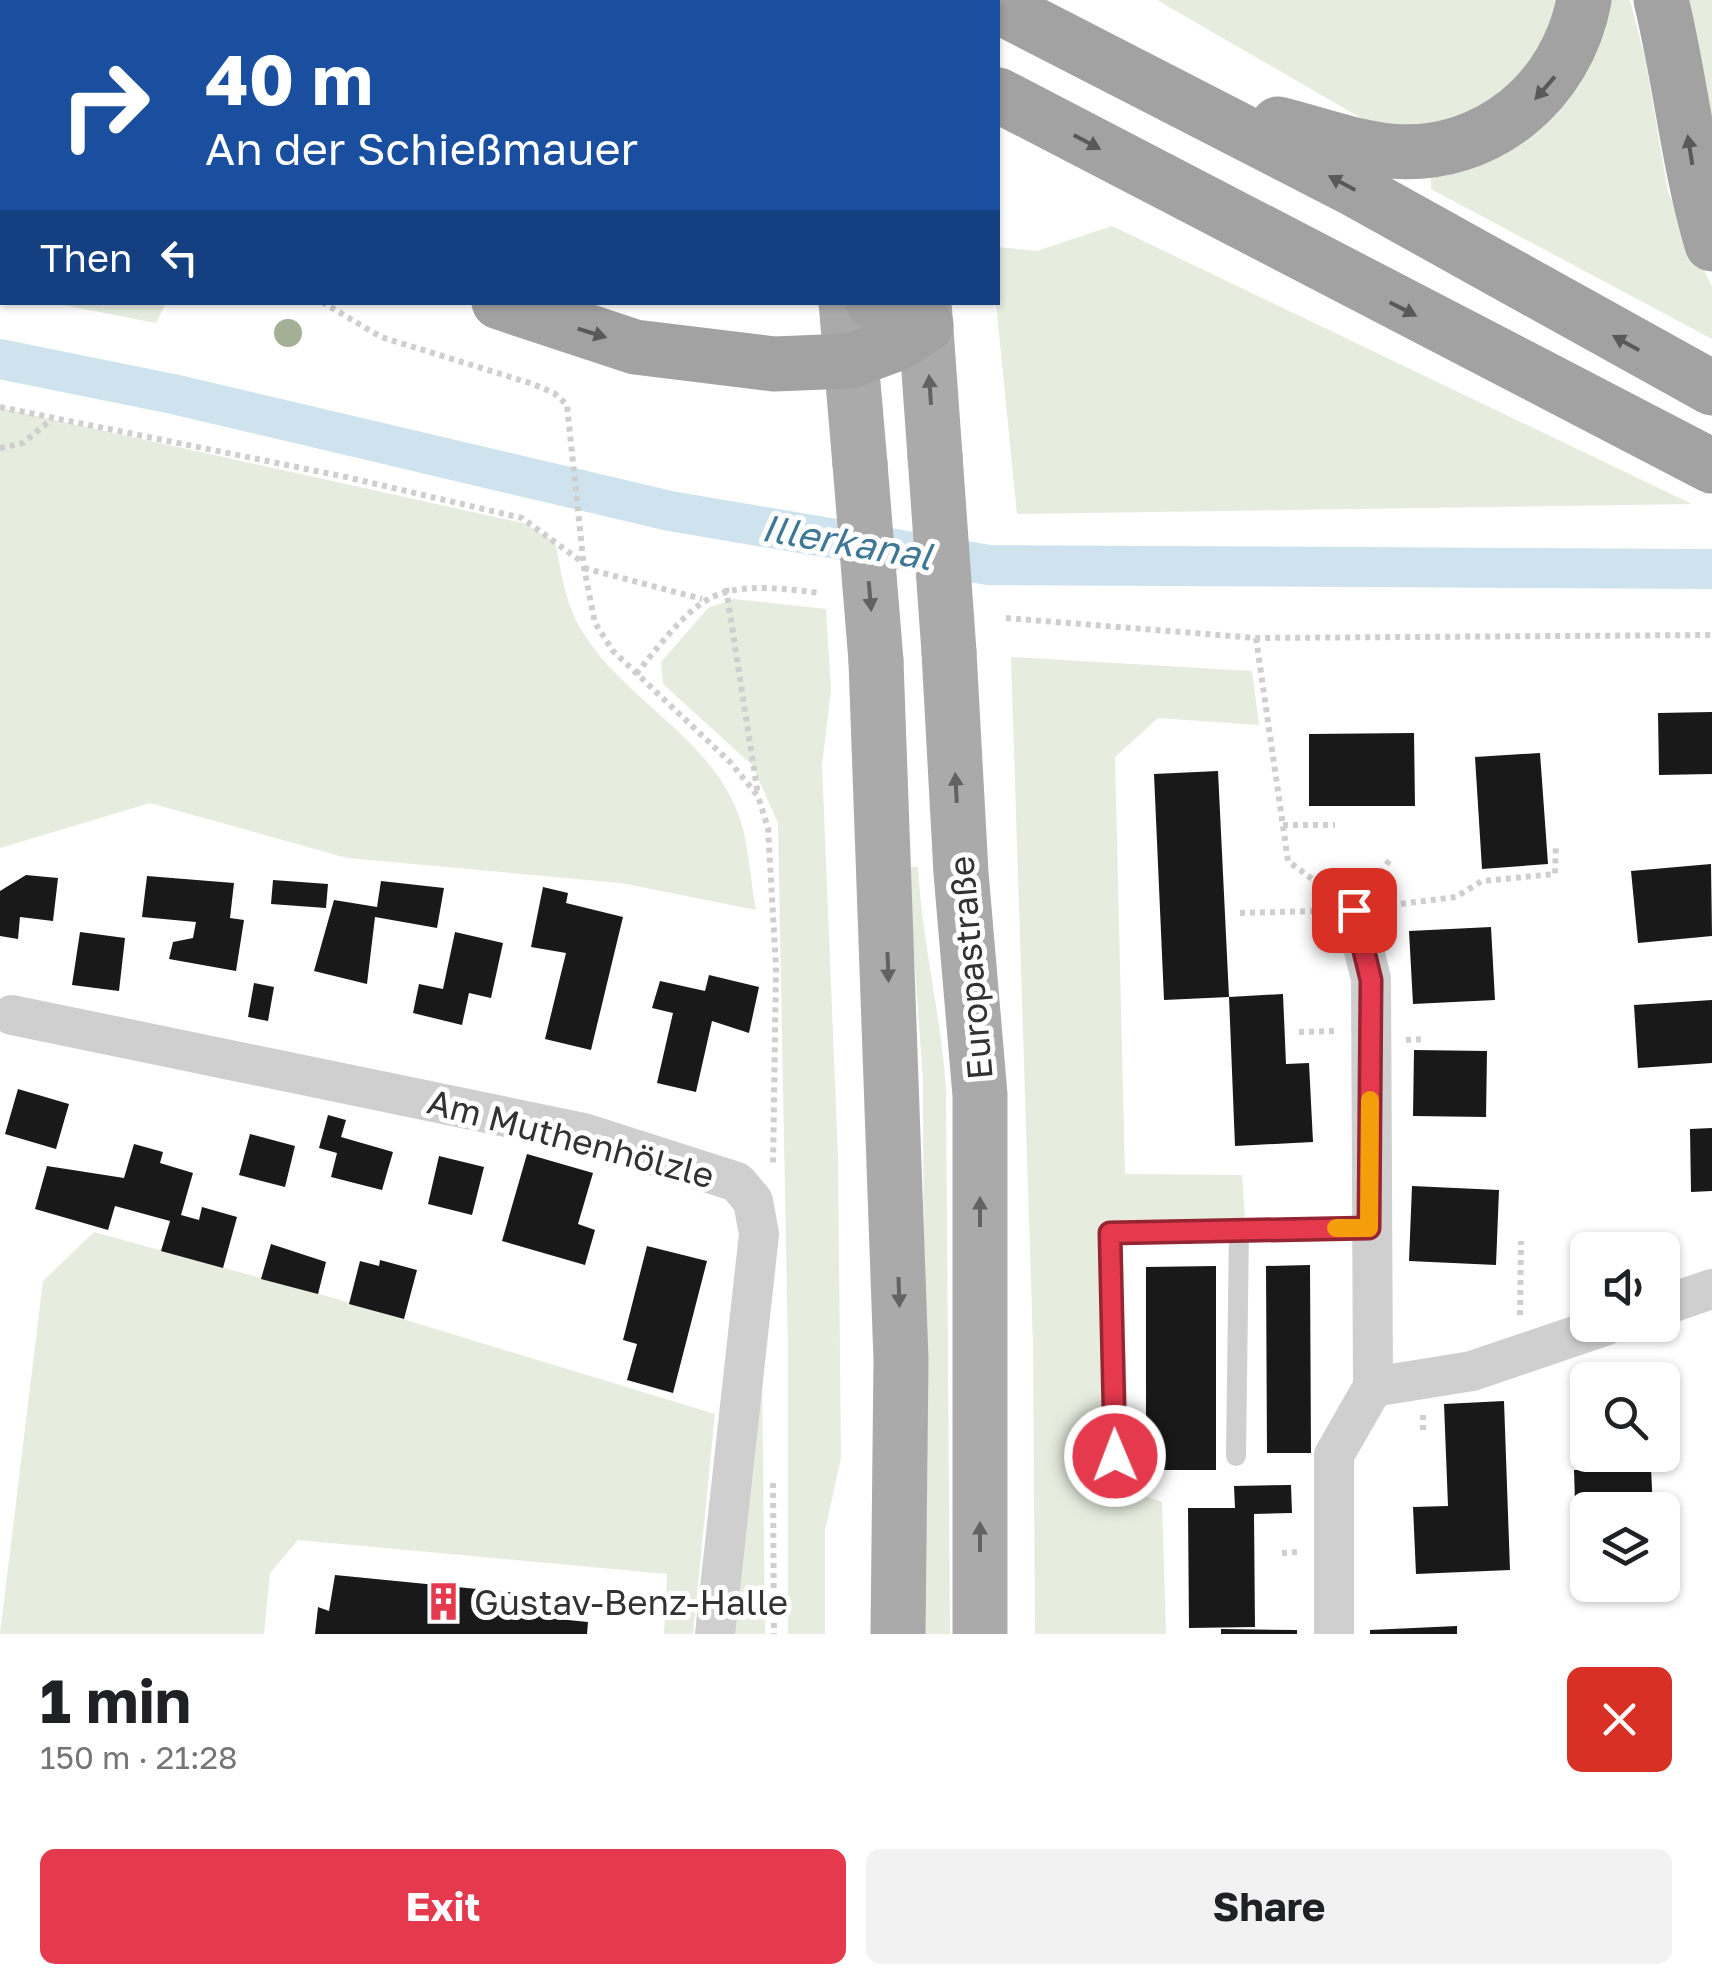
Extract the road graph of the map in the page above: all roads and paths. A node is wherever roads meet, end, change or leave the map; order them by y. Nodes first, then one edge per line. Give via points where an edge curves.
1 (1584, 0) edge
2 (1662, 0) edge
3 (1000, 7) edge
4 (1000, 97) edge
5 (1178, 97) junction
6 (1712, 244) edge
7 (327, 305) edge
8 (509, 305) edge
9 (846, 305) edge
10 (886, 305) edge
11 (925, 314) edge
12 (850, 362) junction
13 (1712, 388) edge
14 (0, 408) edge
15 (52, 420) junction
16 (0, 448) edge
17 (1712, 466) edge
18 (584, 565) junction
19 (726, 588) junction
20 (820, 593) dead end
21 (702, 599) junction
22 (1006, 618) dead end
23 (1712, 635) edge
24 (1256, 638) junction
25 (636, 674) junction
26 (758, 796) junction
27 (1283, 825) junction
28 (1335, 825) dead end
29 (1556, 846) dead end
30 (1288, 861) dead end
31 (1354, 910) junction
32 (1240, 913) dead end
33 (12, 1015) dead end
34 (772, 1175) dead end
35 (1369, 1228) junction
36 (1240, 1229) junction
37 (1522, 1241) dead end
38 (1712, 1289) edge
39 (1680, 1300) edge
40 (1570, 1338) edge
41 (1519, 1355) junction
42 (1373, 1387) junction
43 (1115, 1456) dead end
44 (1236, 1456) dead end
45 (774, 1481) dead end
46 (714, 1634) edge
47 (774, 1634) edge
48 (898, 1634) edge
49 (980, 1634) edge
50 (1334, 1634) edge

1 -> 5 highway via 1567,58 1539,96 1497,126 1448,145 1390,151
6 -> 2 highway
3 - 5 highway
4 -> 17 highway
13 -> 5 highway
7 - 18 path via 380,336 554,392 571,422
8 -> 12 highway via 652,350 774,364
9 - 12 main road
10 - 11 highway
11 - 12 highway via 896,344
49 -> 11 main road, Europastraße, bridge via 980,1095
12 -> 48 main road, bridge via 876,662 902,1360
14 - 15 path
15 - 16 path via 24,443
15 - 18 path via 522,518
18 - 21 path
18 - 25 path via 595,623
19 - 20 path
19 - 21 path
19 - 26 path
21 - 25 path
22 - 24 path
23 - 24 path
24 - 27 path
25 - 26 path
26 - 34 path via 768,828 775,950
27 - 28 path
27 - 30 path
29 - 31 path via 1555,874 1482,881 1456,897
31 - 32 path
31 - 35 street via 1371,980
33 - 46 street, Am Muthenhölzle via 584,1133 738,1182 753,1201 759,1234
35 - 36 lane
35 - 42 street
36 - 43 lane via 1110,1233
36 - 44 lane
37 - 41 path
38 - 39 street
40 - 41 street
41 - 42 street via 1472,1371
42 - 50 street via 1334,1455
45 - 47 path

